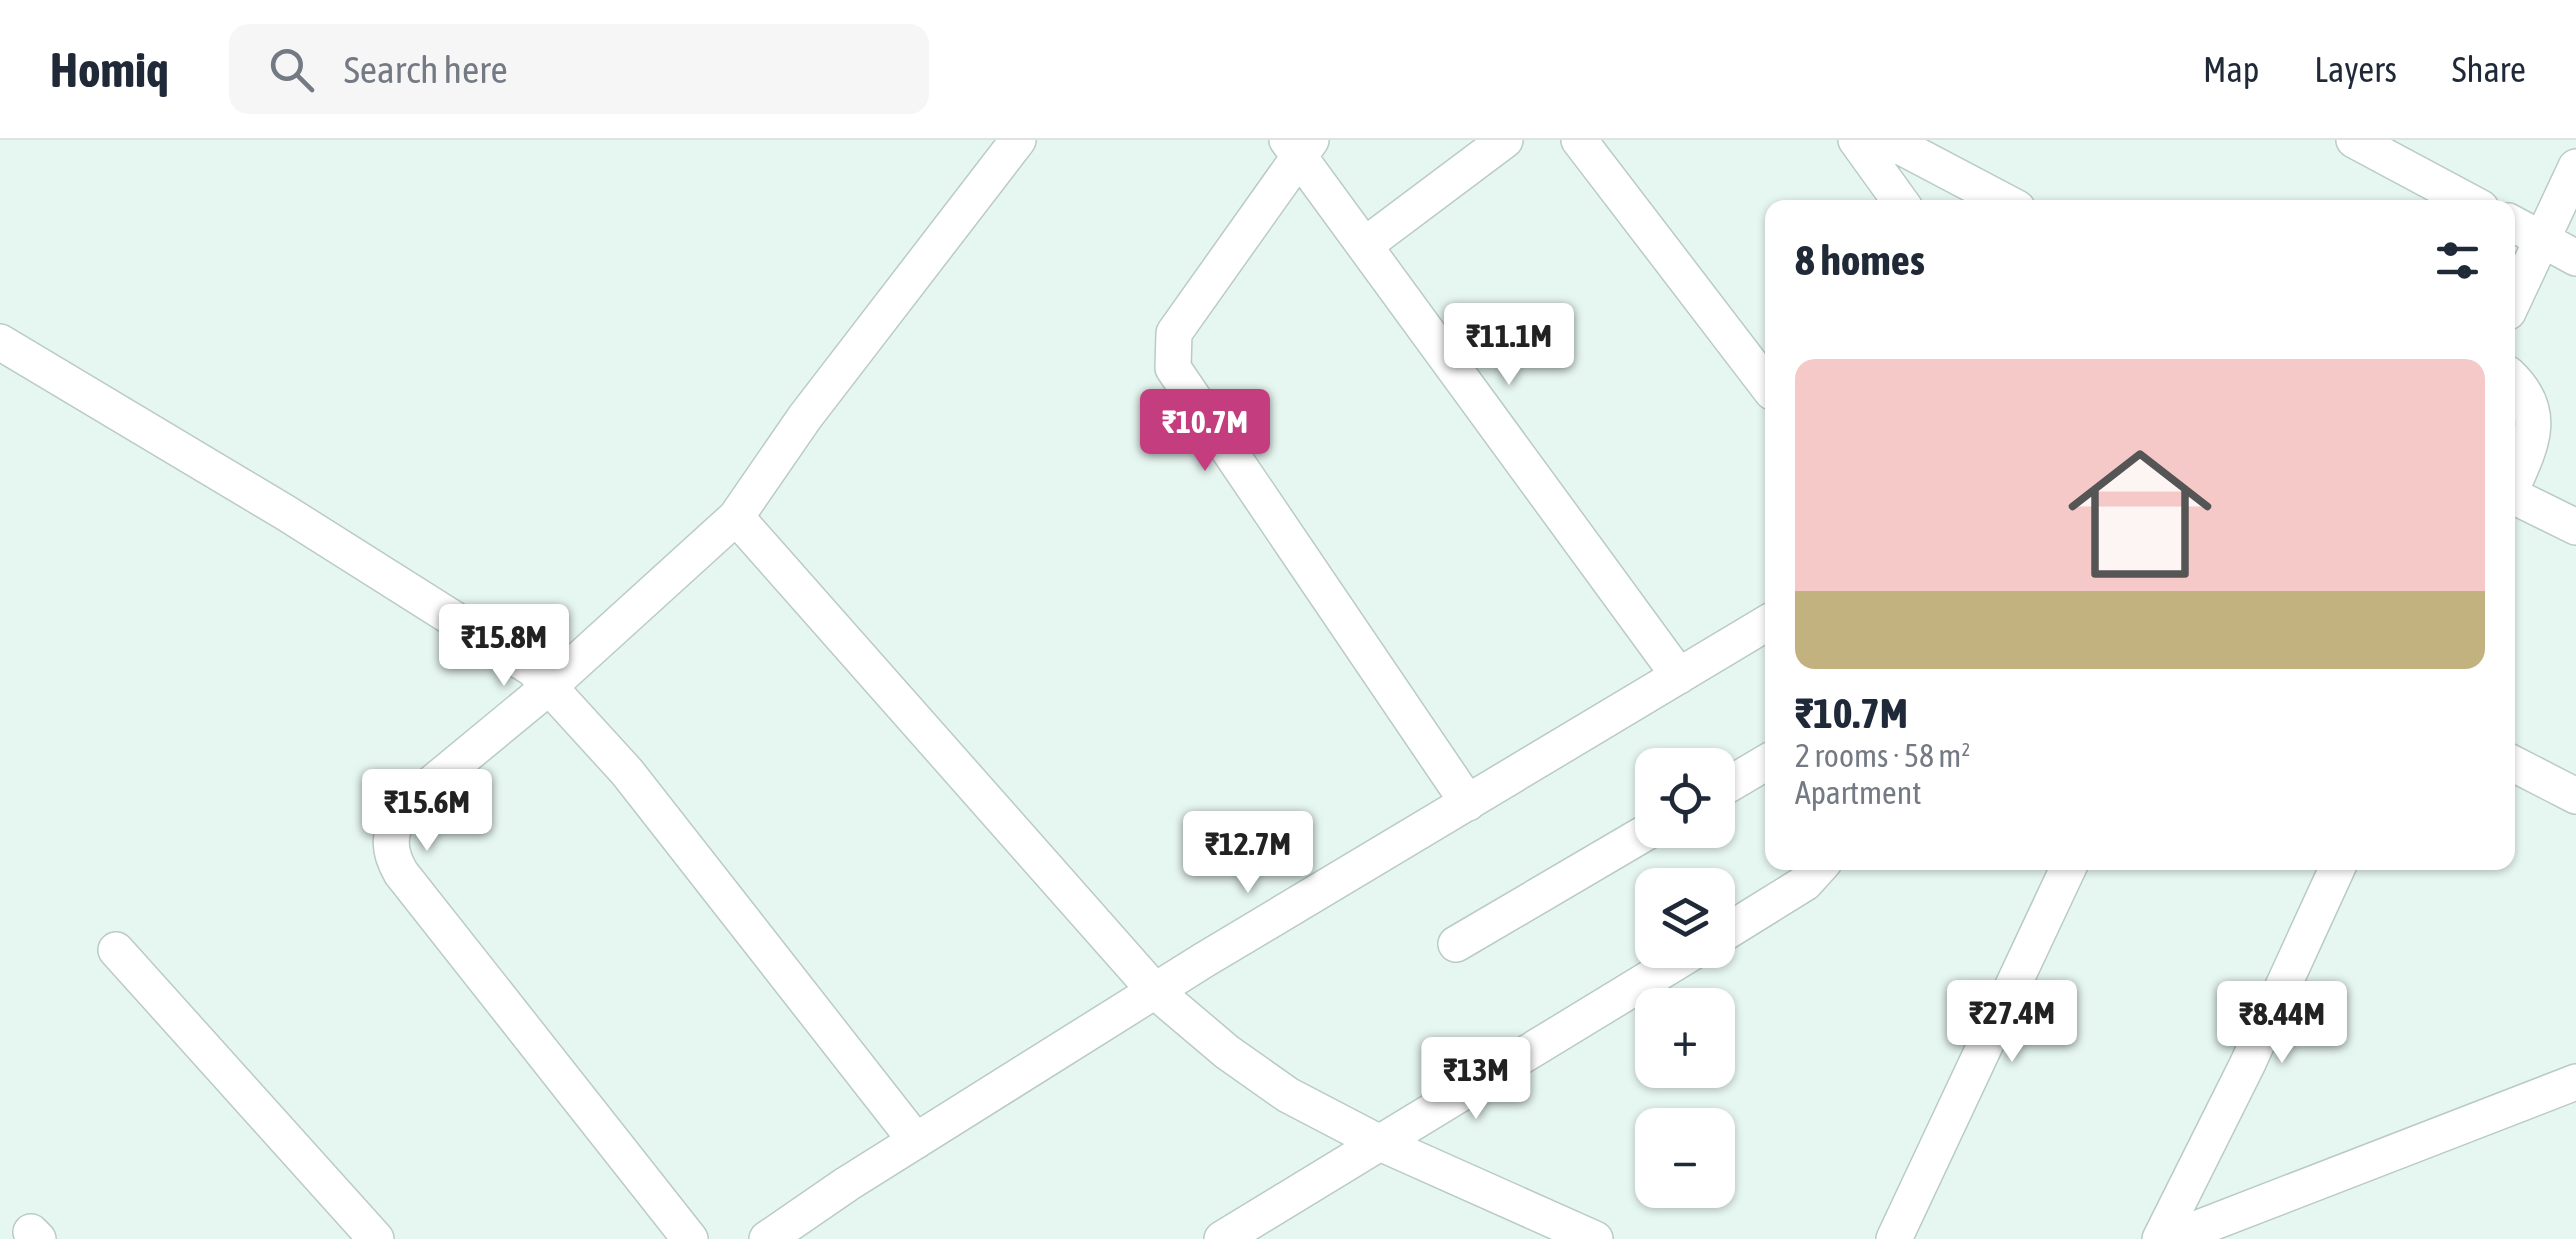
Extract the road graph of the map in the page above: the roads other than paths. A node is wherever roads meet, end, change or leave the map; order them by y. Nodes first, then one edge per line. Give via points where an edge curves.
1 (1018, 140) edge
2 (1505, 140) edge
3 (1580, 140) edge
4 (1856, 140) edge
5 (1888, 140) edge
6 (2354, 140) edge
7 (1299, 145) edge
8 (1942, 152) edge
9 (2576, 167) edge
10 (1900, 200) edge
11 (2006, 200) edge
12 (2466, 200) edge
13 (2515, 226) edge
14 (2540, 239) junction
15 (1365, 245) junction
16 (2576, 258) edge
17 (2515, 296) edge
18 (0, 342) edge
19 (1765, 383) edge
20 (2515, 383) edge
21 (2515, 479) edge
22 (2515, 499) edge
23 (736, 517) junction
24 (2576, 527) edge
25 (1765, 624) edge
26 (1679, 676) junction
27 (550, 686) junction
28 (1765, 763) edge
29 (2515, 765) edge
30 (1735, 781) edge
31 (2576, 796) edge
32 (1468, 803) junction
33 (1635, 839) edge
34 (1817, 870) edge
35 (2067, 870) edge
36 (2336, 870) edge
37 (1735, 927) edge
38 (1456, 944) dead end
39 (116, 950) dead end
40 (1666, 968) edge
41 (1156, 991) junction
42 (2576, 1082) edge
43 (916, 1140) junction
44 (1380, 1142) junction
45 (376, 1239) edge
46 (690, 1239) edge
47 (768, 1239) edge
48 (1222, 1239) edge
49 (1595, 1239) edge
50 (1894, 1239) edge
51 (2160, 1239) edge
52 (2170, 1239) edge

1 - 23 street
2 - 15 street
3 - 19 street
4 - 10 street
5 - 8 street
6 - 12 street
7 - 15 street
7 - 32 street via 1174,333 1173,368
8 - 11 street
9 - 14 street
13 - 14 street
14 - 16 street
14 - 17 street
15 - 26 street
18 - 27 street via 286,513
20 - 21 street via 2534,420
22 - 24 street
23 - 27 street
23 - 41 street
25 - 26 street
26 - 32 street
27 - 43 street via 627,772
27 - 46 street via 400,809 390,830 390,854
28 - 30 street
29 - 31 street
32 - 41 street
33 - 38 street
34 - 37 street
35 - 50 street
36 - 51 street
39 - 45 street
40 - 44 street
41 - 43 street
41 - 44 street via 1288,1096
42 - 52 street
43 - 47 street
44 - 48 street
44 - 49 street

